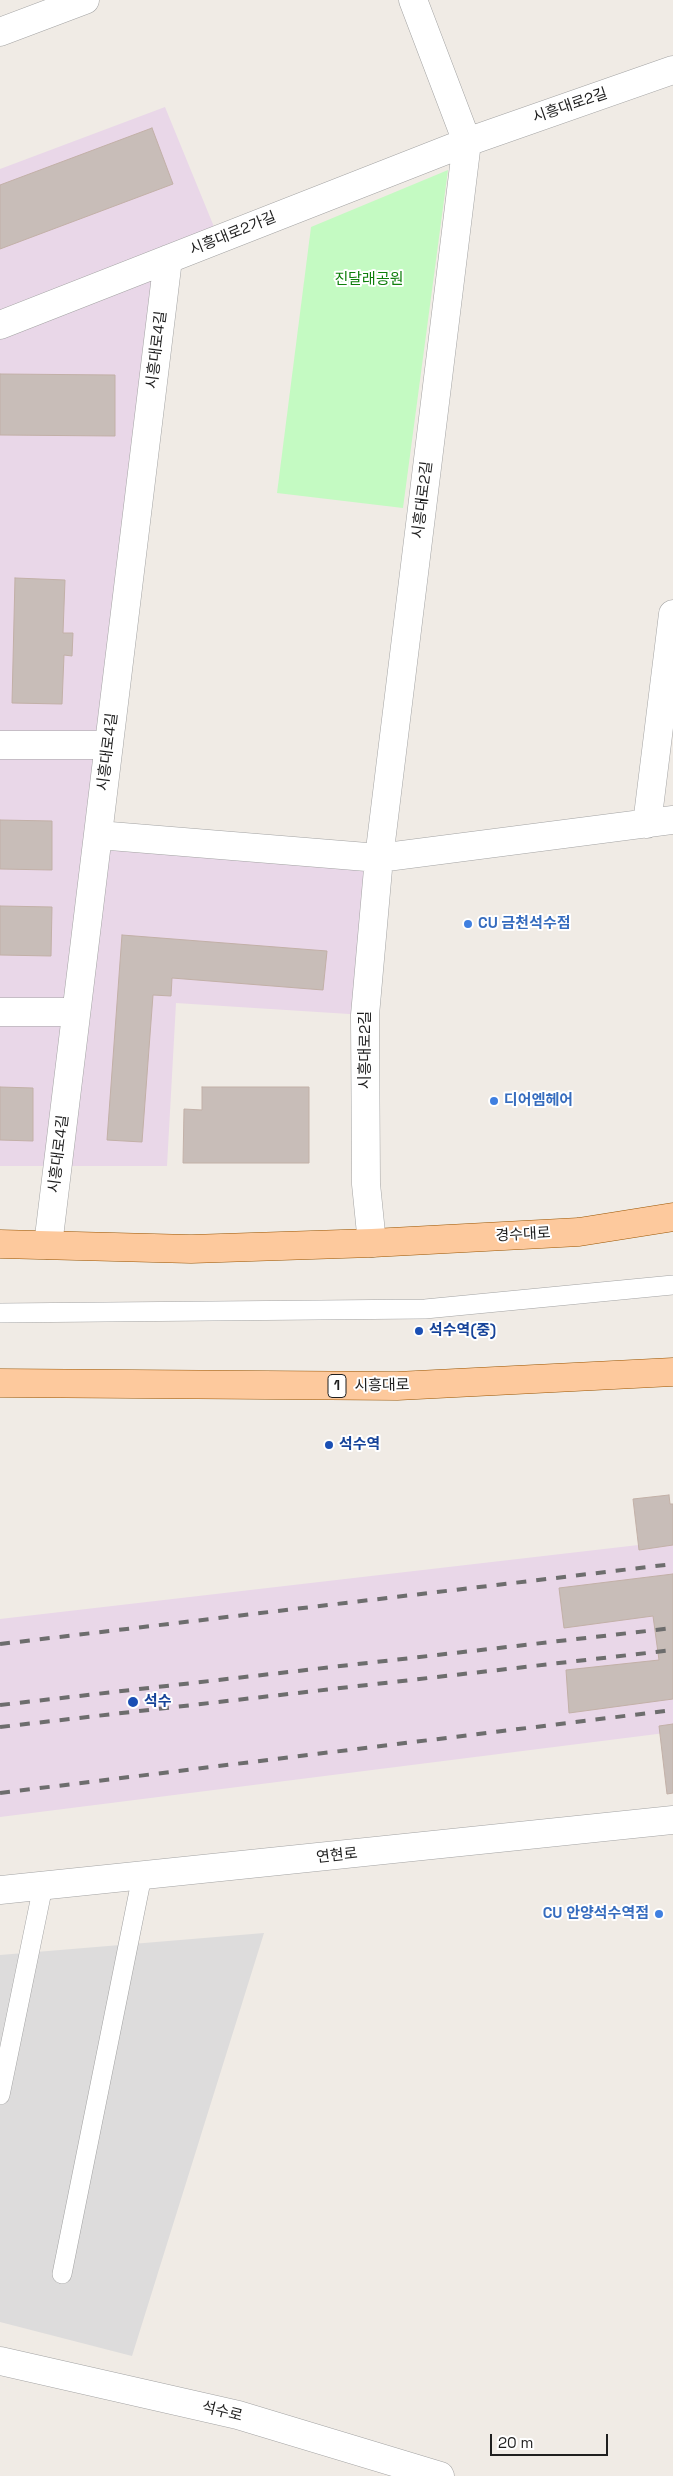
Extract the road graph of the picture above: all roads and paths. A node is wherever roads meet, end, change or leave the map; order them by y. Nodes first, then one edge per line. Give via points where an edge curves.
1 (85, 0) edge
2 (414, 0) edge
3 (0, 32) edge
4 (673, 70) edge
5 (467, 142) junction
6 (168, 259) junction
7 (0, 325) edge
8 (673, 614) edge
9 (109, 745) junction
10 (0, 746) edge
11 (660, 822) edge
12 (98, 835) junction
13 (379, 858) junction
14 (0, 1012) edge
15 (76, 1012) junction
16 (673, 1216) edge
17 (0, 1244) edge
18 (372, 1244) junction
19 (48, 1245) junction
20 (673, 1285) edge
21 (0, 1312) edge
22 (673, 1372) edge
23 (0, 1383) edge
24 (673, 1820) edge
25 (142, 1876) junction
26 (43, 1886) junction
27 (0, 1890) edge
28 (0, 2095) edge
29 (62, 2274) dead end
30 (0, 2361) edge
31 (440, 2476) edge

1 - 3 street
2 - 5 street, 시흥대로2길
4 - 5 street, 시흥대로2길
5 - 6 street, 시흥대로2가길
5 - 13 street, 시흥대로2길
6 - 7 street, 시흥대로2가길
6 - 9 street, 시흥대로4길
8 - 11 street
9 - 10 street
9 - 12 street, 시흥대로4길
11 - 13 street
12 - 13 street
12 - 15 street, 시흥대로4길
13 - 18 street, 시흥대로2길 via 365,1015 366,1184
14 - 15 street
15 - 19 street, 시흥대로4길
16 - 18 main road, 경수대로 via 579,1232
17 - 19 main road
18 - 19 main road via 191,1249
20 - 21 lane via 425,1309
22 - 23 main road, 시흥대로 / 1 via 397,1386
24 - 25 street, 연현로
25 - 26 street, 연현로
25 - 29 lane
26 - 27 street, 연현로
26 - 28 lane
30 - 31 street, 석수로 via 238,2415

